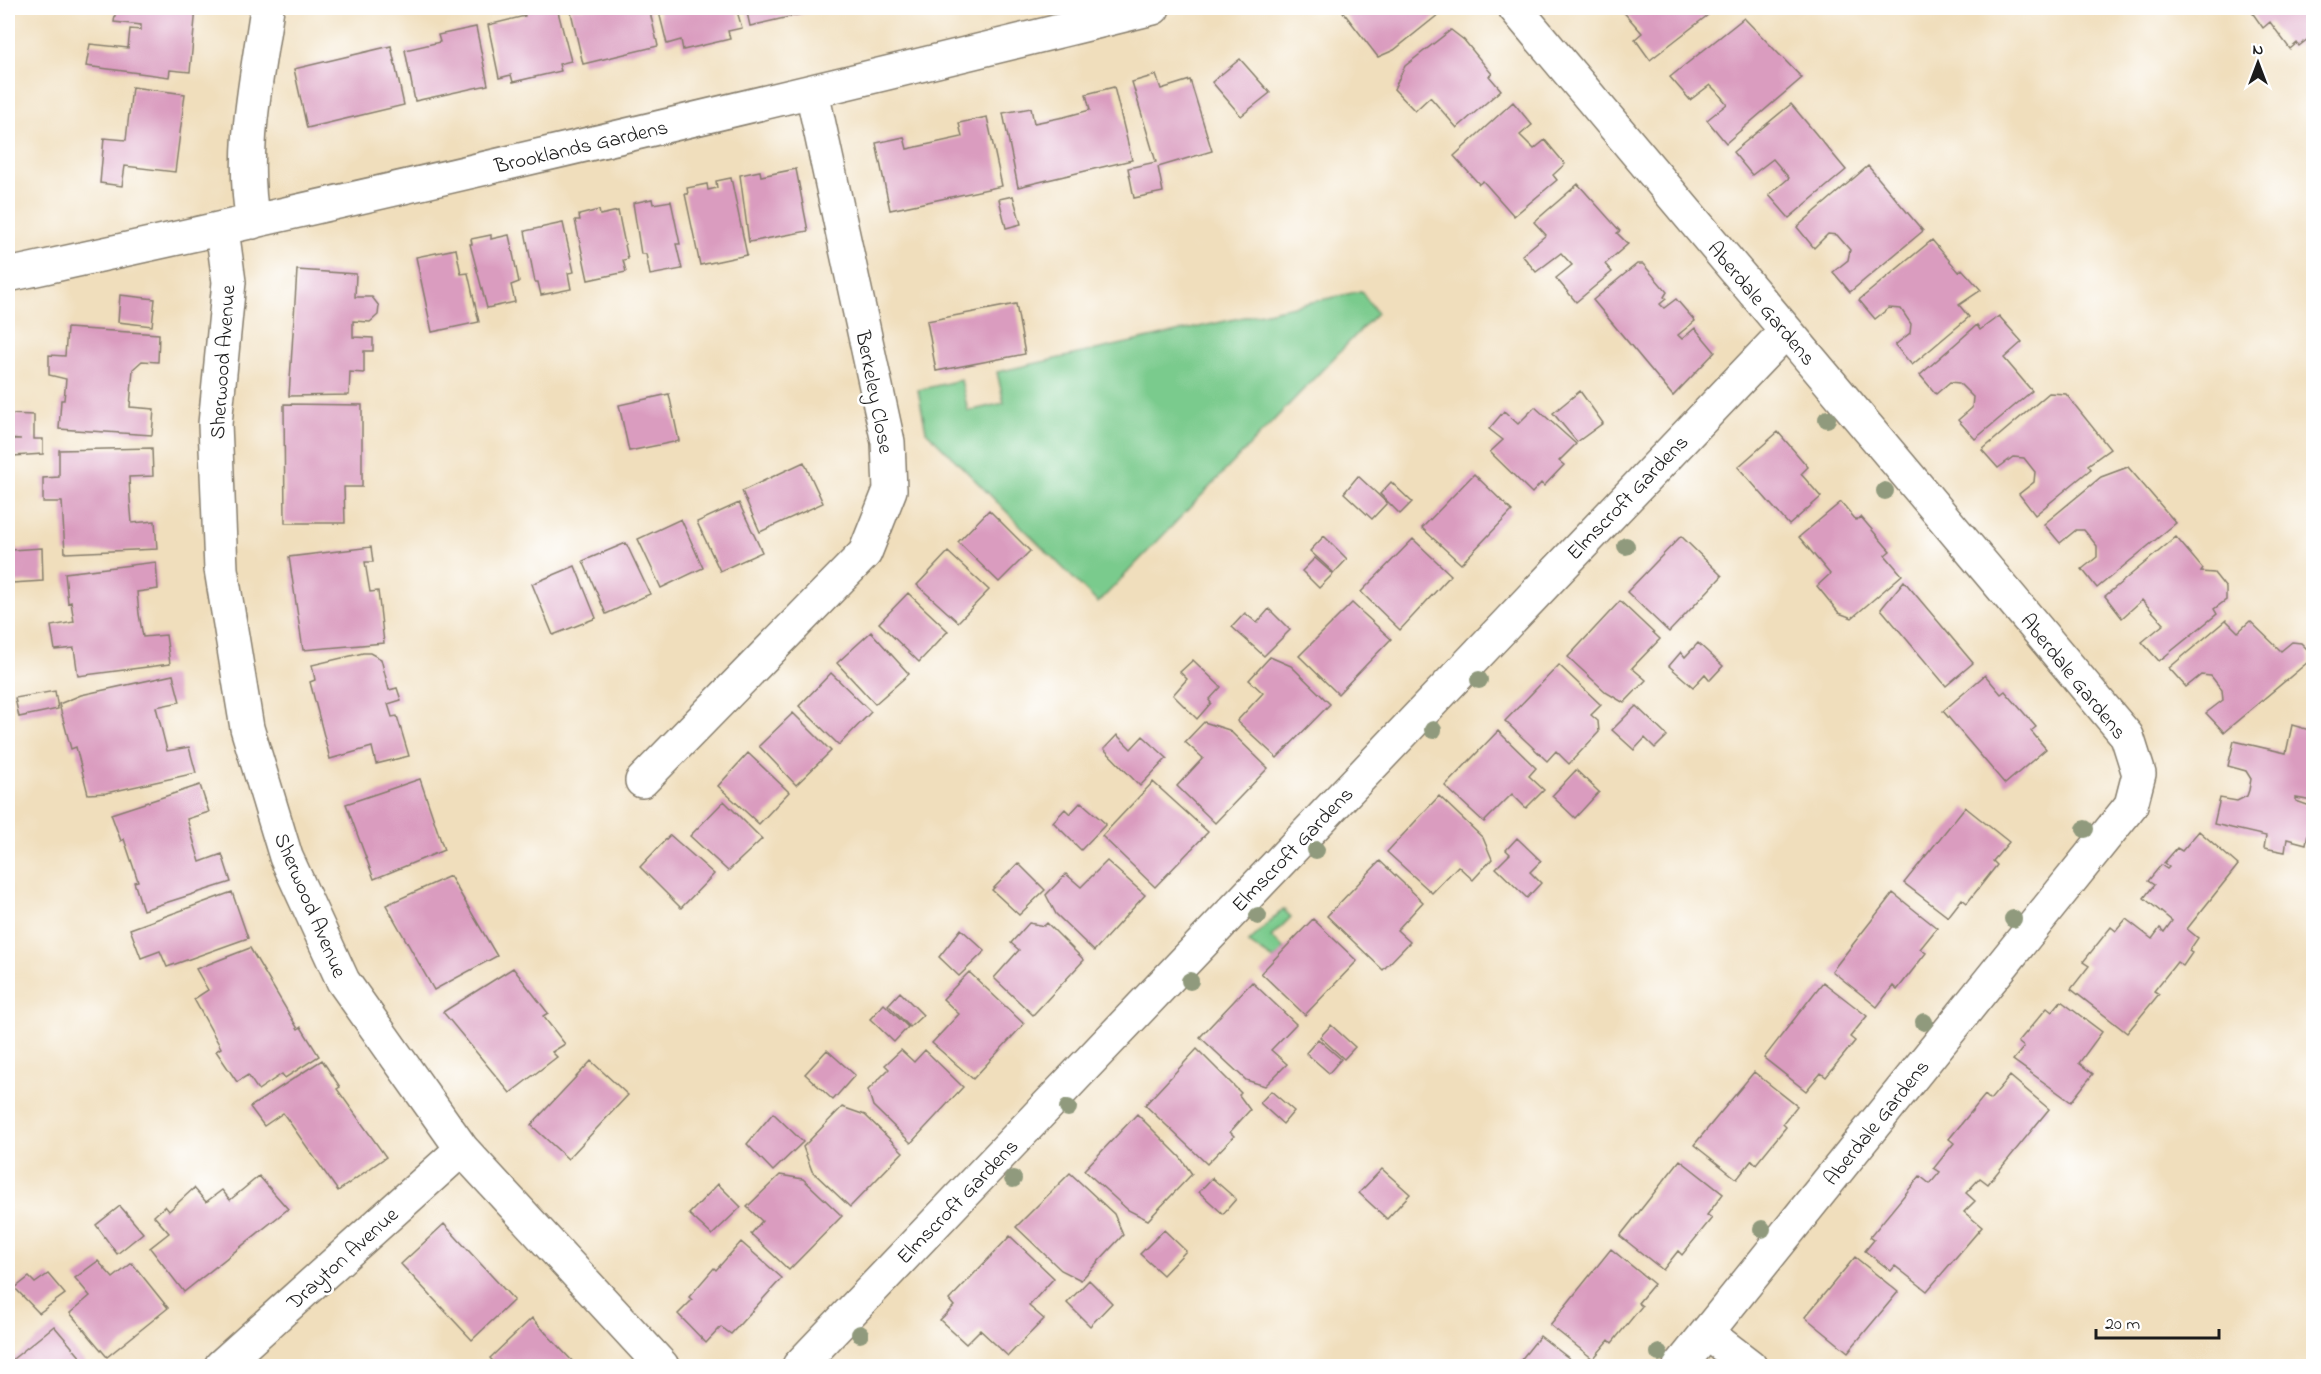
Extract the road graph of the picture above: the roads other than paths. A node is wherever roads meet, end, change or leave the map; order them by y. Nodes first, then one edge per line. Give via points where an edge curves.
1 (267, 8) edge
2 (1153, 8) edge
3 (1515, 8) edge
4 (812, 92) junction
5 (237, 226) junction
6 (8, 274) edge
7 (1785, 332) junction
8 (642, 782) dead end
9 (462, 1149) junction
10 (1707, 1333) junction
11 (221, 1366) edge
12 (662, 1366) edge
13 (799, 1366) edge
14 (1680, 1366) edge
15 (1750, 1366) edge

1 - 5 street, Sherwood Avenue via 247,153 247,191
2 - 4 street, Brooklands Gardens
3 - 7 street, Aberdale Gardens
4 - 5 street, Brooklands Gardens
4 - 8 street, Berkeley Close via 888,442 890,490 866,553
5 - 6 street, Brooklands Gardens
5 - 9 street, Sherwood Avenue via 215,424 221,569 247,728 286,857 343,981
7 - 10 street, Aberdale Gardens via 2127,736 2139,774 2131,805
7 - 13 street, Elmscroft Gardens
9 - 11 street, Drayton Avenue
9 - 12 street, Sherwood Avenue
10 - 14 street, Aberdale Gardens
10 - 15 street

